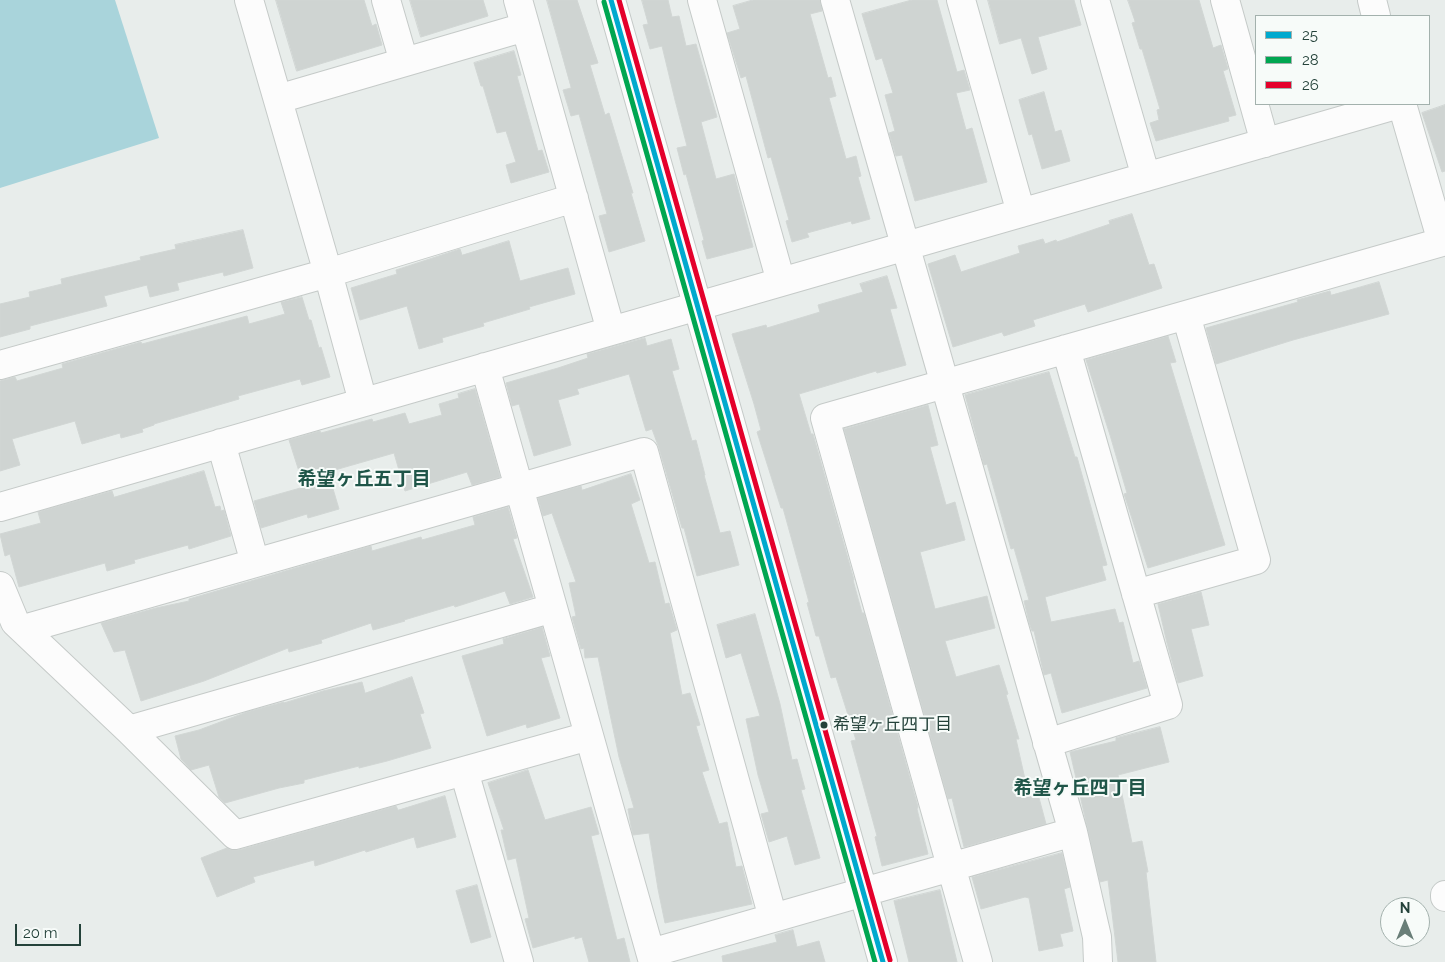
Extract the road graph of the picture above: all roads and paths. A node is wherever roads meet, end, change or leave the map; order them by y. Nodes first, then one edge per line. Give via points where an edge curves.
1 (249, 0) edge
2 (386, 0) edge
3 (518, 0) edge
4 (611, 0) edge
5 (702, 0) edge
6 (835, 0) edge
7 (961, 0) edge
8 (1095, 0) edge
9 (1225, 0) edge
10 (1372, 0) edge
11 (1376, 15) edge
12 (525, 27) junction
13 (404, 62) junction
14 (278, 99) junction
15 (1396, 105) edge
16 (1400, 105) edge
17 (1265, 142) junction
18 (1146, 177) junction
19 (574, 198) junction
20 (1021, 213) junction
21 (1444, 241) edge
22 (905, 246) junction
23 (328, 273) junction
24 (781, 282) junction
25 (698, 306) junction
26 (1186, 315) junction
27 (611, 331) junction
28 (1066, 349) junction
29 (0, 365) edge
30 (485, 367) junction
31 (945, 384) junction
32 (364, 402) junction
33 (220, 443) junction
34 (520, 488) junction
35 (0, 507) edge
36 (255, 563) junction
37 (0, 586) edge
38 (1136, 594) junction
39 (553, 608) junction
40 (24, 629) junction
41 (129, 730) junction
42 (589, 736) junction
43 (1047, 743) junction
44 (464, 771) junction
45 (1073, 832) junction
46 (952, 867) junction
47 (863, 892) junction
48 (773, 918) junction
49 (652, 958) edge
50 (519, 962) edge
51 (883, 962) edge
52 (978, 962) edge
53 (1098, 962) edge

1 - 14 street
2 - 13 street
3 - 12 street
4 - 25 street
5 - 24 street
6 - 22 street
7 - 20 street
8 - 18 street
9 - 17 street
10 - 11 street
12 - 13 street
12 - 19 street
13 - 14 street
14 - 23 street
15 - 17 street
16 - 21 street
17 - 18 street
18 - 20 street
19 - 23 street
19 - 27 street
20 - 22 street
21 - 26 street
22 - 24 street
22 - 31 street
23 - 29 street
23 - 32 street
24 - 25 street
25 - 27 street
25 - 47 street
26 - 28 street
26 - 38 street via 1256,560
27 - 30 street
28 - 31 street
28 - 38 street
30 - 32 street
30 - 34 street
31 - 43 street
31 - 46 street via 825,418
32 - 33 street
33 - 35 street
33 - 36 street
34 - 36 street
34 - 39 street
34 - 48 street via 644,452
36 - 40 street
37 - 40 street via 15,622
38 - 43 street via 1168,705
39 - 41 street
39 - 42 street
40 - 41 street
41 - 44 street via 234,836
42 - 44 street
42 - 49 street
43 - 45 street
44 - 50 street
45 - 46 street
45 - 53 street via 1097,937
46 - 47 street
46 - 52 street
47 - 48 street
47 - 51 street
48 - 49 street

